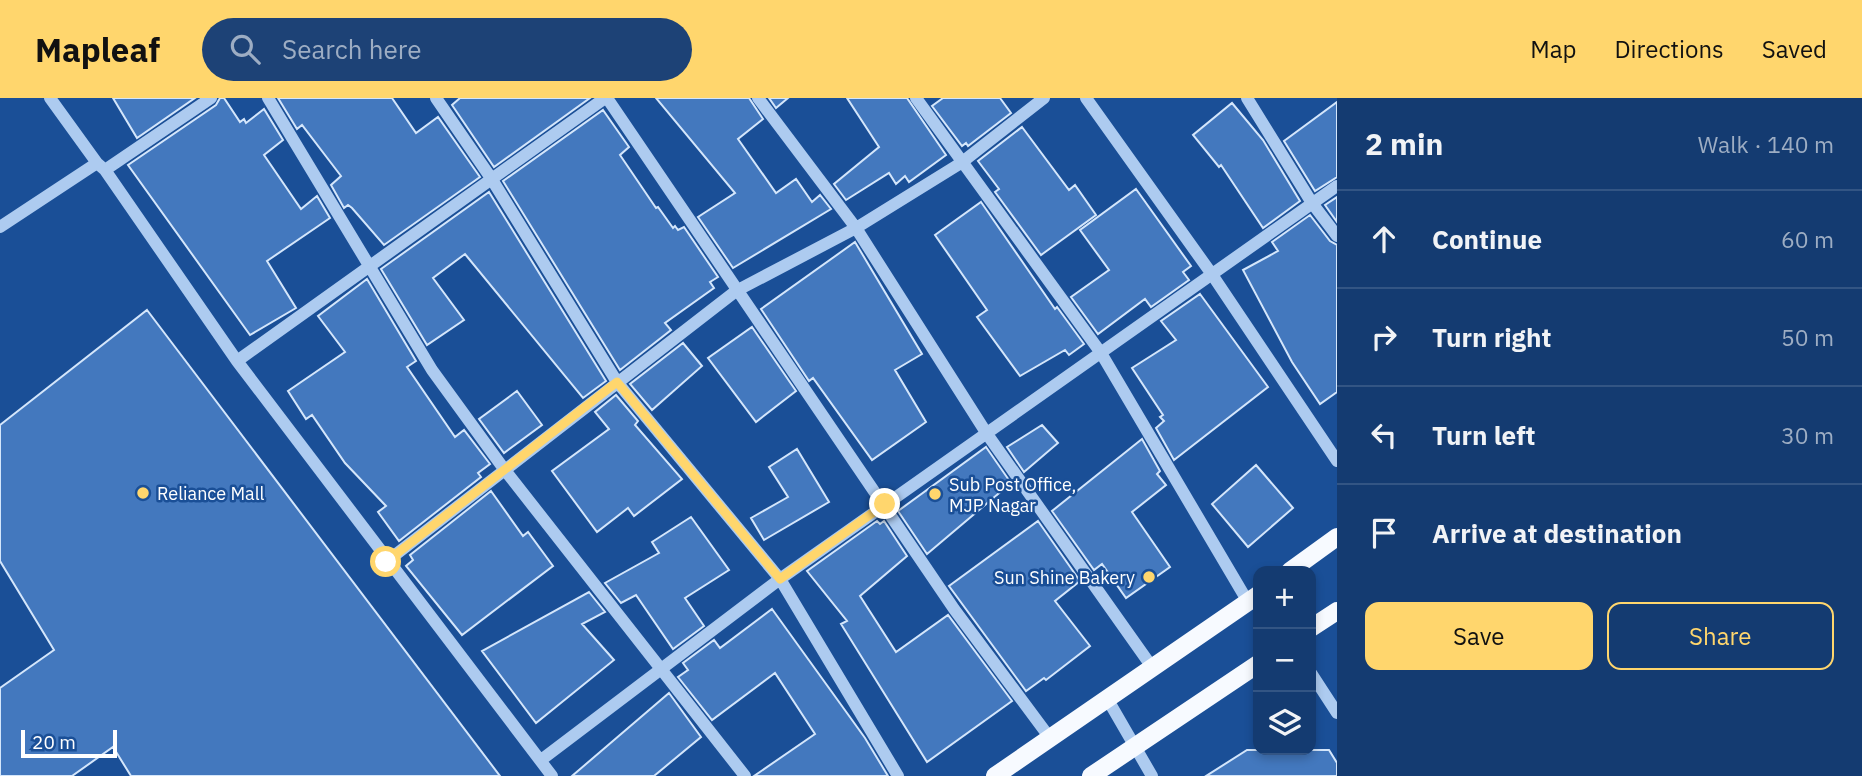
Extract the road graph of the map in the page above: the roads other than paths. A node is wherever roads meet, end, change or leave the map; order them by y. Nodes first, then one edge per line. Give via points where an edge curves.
1 (50, 98) edge
2 (211, 98) edge
3 (268, 98) edge
4 (436, 98) edge
5 (606, 98) edge
6 (758, 98) edge
7 (916, 98) edge
8 (1044, 98) edge
9 (1086, 98) edge
10 (1247, 98) edge
11 (961, 163) junction
12 (101, 167) junction
13 (491, 178) junction
14 (1337, 186) edge
15 (1312, 203) junction
16 (0, 227) edge
17 (856, 228) junction
18 (1337, 236) edge
19 (369, 266) junction
20 (1211, 273) junction
21 (736, 291) junction
22 (1101, 353) junction
23 (237, 361) junction
24 (617, 382) junction
25 (987, 434) junction
26 (1337, 461) edge
27 (504, 469) junction
28 (885, 504) junction
29 (1337, 537) edge
30 (386, 562) junction
31 (1297, 566) edge
32 (780, 579) junction
33 (1253, 598) edge
34 (1337, 611) edge
35 (1316, 625) edge
36 (1152, 667) junction
37 (1253, 667) edge
38 (662, 670) junction
39 (1316, 681) edge
40 (1108, 699) junction
41 (1337, 713) edge
42 (1050, 738) junction
43 (1137, 747) junction
44 (541, 760) junction
45 (552, 776) edge
46 (745, 776) edge
47 (898, 776) edge
48 (995, 776) edge
49 (1091, 776) edge
50 (1152, 776) edge

1 - 12 street
2 - 12 street
3 - 19 street
4 - 13 street
5 - 13 street
5 - 21 street
6 - 17 street
7 - 11 street
8 - 11 street
9 - 20 street
10 - 15 street
11 - 17 street
11 - 22 street
12 - 16 street
12 - 23 street
13 - 19 street
13 - 24 street
14 - 15 street
15 - 18 street
15 - 20 street
17 - 21 street
17 - 25 street
19 - 23 street
19 - 27 street via 432,370
20 - 22 street
20 - 26 street
21 - 24 street
21 - 28 street
22 - 25 street
22 - 33 street
23 - 30 street
24 - 27 street
24 - 32 street
25 - 28 street
25 - 36 street
27 - 30 street
27 - 38 street
28 - 32 street
28 - 42 street via 954,609
29 - 31 main road
30 - 44 street
32 - 38 street
32 - 47 street
33 - 36 main road
34 - 35 main road
36 - 40 main road
37 - 43 main road
38 - 44 street
38 - 46 street
39 - 41 street
40 - 42 main road
40 - 43 street
42 - 48 main road
43 - 49 main road
43 - 50 street
44 - 45 street

